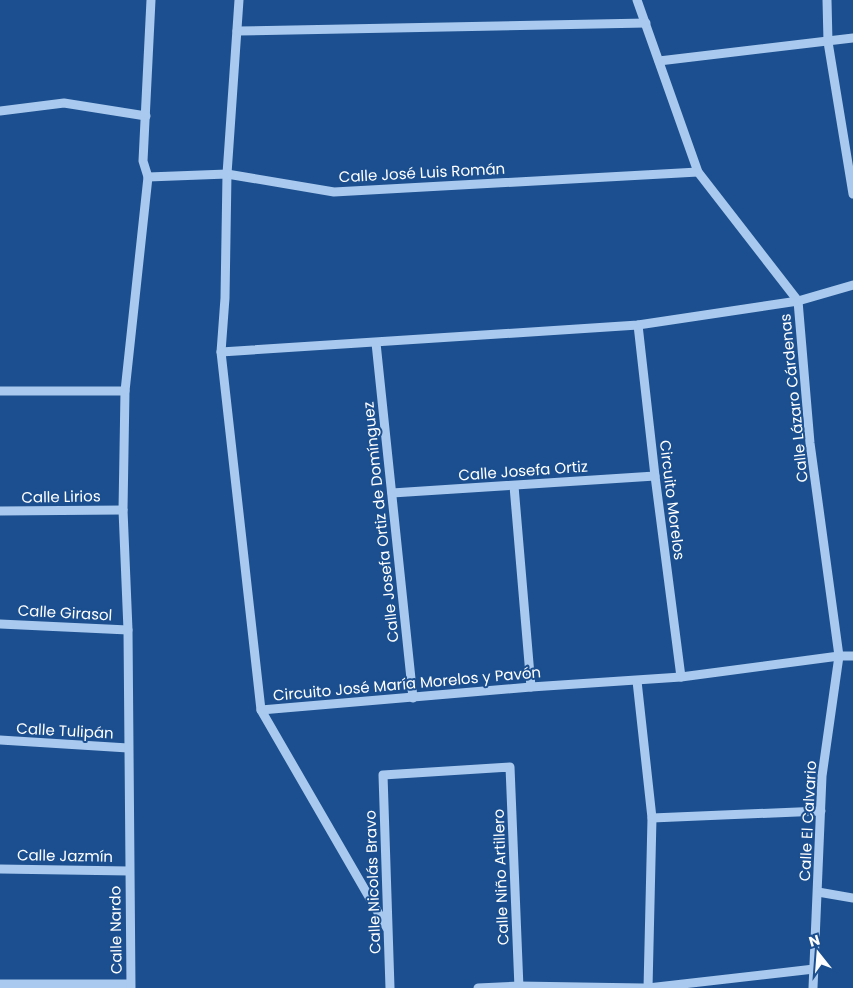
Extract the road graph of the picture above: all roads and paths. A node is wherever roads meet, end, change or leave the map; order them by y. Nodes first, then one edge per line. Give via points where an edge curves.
1 (151, 0) edge
2 (239, 0) edge
3 (637, 0) edge
4 (827, 0) edge
5 (646, 23) junction
6 (237, 31) junction
7 (853, 38) edge
8 (828, 42) junction
9 (659, 61) junction
10 (0, 111) edge
11 (146, 116) junction
12 (698, 172) junction
13 (228, 174) junction
14 (148, 177) junction
15 (853, 194) edge
16 (853, 285) edge
17 (798, 302) junction
18 (638, 326) junction
19 (376, 343) junction
20 (221, 352) junction
21 (0, 391) edge
22 (125, 391) junction
23 (655, 476) junction
24 (514, 486) junction
25 (392, 493) junction
26 (123, 510) junction
27 (0, 511) edge
28 (0, 624) edge
29 (128, 630) junction
30 (839, 656) junction
31 (853, 656) edge
32 (681, 677) junction
33 (637, 681) junction
34 (531, 687) junction
35 (413, 698) junction
36 (261, 710) junction
37 (0, 740) edge
38 (128, 748) junction
39 (510, 767) joint
40 (821, 811) junction
41 (652, 818) junction
42 (0, 869) edge
43 (129, 871) junction
44 (818, 892) junction
45 (853, 898) edge
46 (387, 928) junction
47 (814, 969) junction
48 (0, 984) edge
49 (131, 986) edge
50 (519, 987) edge
51 (390, 988) edge
52 (478, 988) edge
53 (643, 988) edge
54 (648, 988) edge
55 (813, 988) edge

1 - 11 street, Calle Nardo
2 - 6 street, Circuito José María Morelos y Pavón
3 - 5 street, Calle Lázaro Cárdenas
4 - 8 street
5 - 6 street
5 - 9 street, Calle Lázaro Cárdenas
6 - 13 street, Circuito José María Morelos y Pavón
7 - 8 street
8 - 9 street
8 - 15 street
9 - 12 street, Calle Lázaro Cárdenas
10 - 11 street via 64,104
11 - 14 street, Calle Nardo via 143,161
12 - 13 street, Calle José Luis Román via 334,192
12 - 17 street, Calle Lázaro Cárdenas
13 - 14 street, Calle José Luis Román
13 - 20 street, Circuito José María Morelos y Pavón
14 - 22 street, Calle Nardo
16 - 17 street
17 - 18 street
17 - 30 street, Calle Lázaro Cárdenas via 810,443
18 - 19 street
18 - 23 street, Circuito Morelos
19 - 20 street
19 - 25 street, Calle Josefa Ortiz de Domínguez
20 - 36 street, Circuito José María Morelos y Pavón
21 - 22 street
22 - 26 street, Calle Nardo
23 - 24 street, Calle Josefa Ortiz
23 - 32 street, Circuito Morelos
24 - 25 street, Calle Josefa Ortiz
24 - 34 street
25 - 35 street, Calle Josefa Ortiz de Domínguez
26 - 27 street, Calle Lirios
26 - 29 street, Calle Nardo
28 - 29 street, Calle Girasol
29 - 38 street, Calle Nardo
30 - 31 street, Circuito José María Morelos y Pavón
30 - 32 street, Circuito José María Morelos y Pavón
30 - 40 street, Calle El Calvario via 822,776
32 - 33 street, Circuito José María Morelos y Pavón
33 - 34 street, Circuito José María Morelos y Pavón
33 - 41 street
34 - 35 street, Circuito José María Morelos y Pavón
35 - 36 street, Circuito José María Morelos y Pavón
36 - 46 street
37 - 38 street, Calle Tulipán
38 - 43 street, Calle Nardo
39 - 46 street, Calle Nicolás Bravo via 383,775
39 - 50 street, Calle Niño Artillero
40 - 41 street
40 - 44 street, Calle El Calvario
41 - 54 street
42 - 43 street, Calle Jazmín
43 - 49 street, Calle Nardo
44 - 45 street
44 - 47 street, Calle El Calvario
46 - 51 street, Calle Nicolás Bravo
47 - 54 street
47 - 55 street, Calle El Calvario
48 - 49 street
50 - 52 street
50 - 53 street

